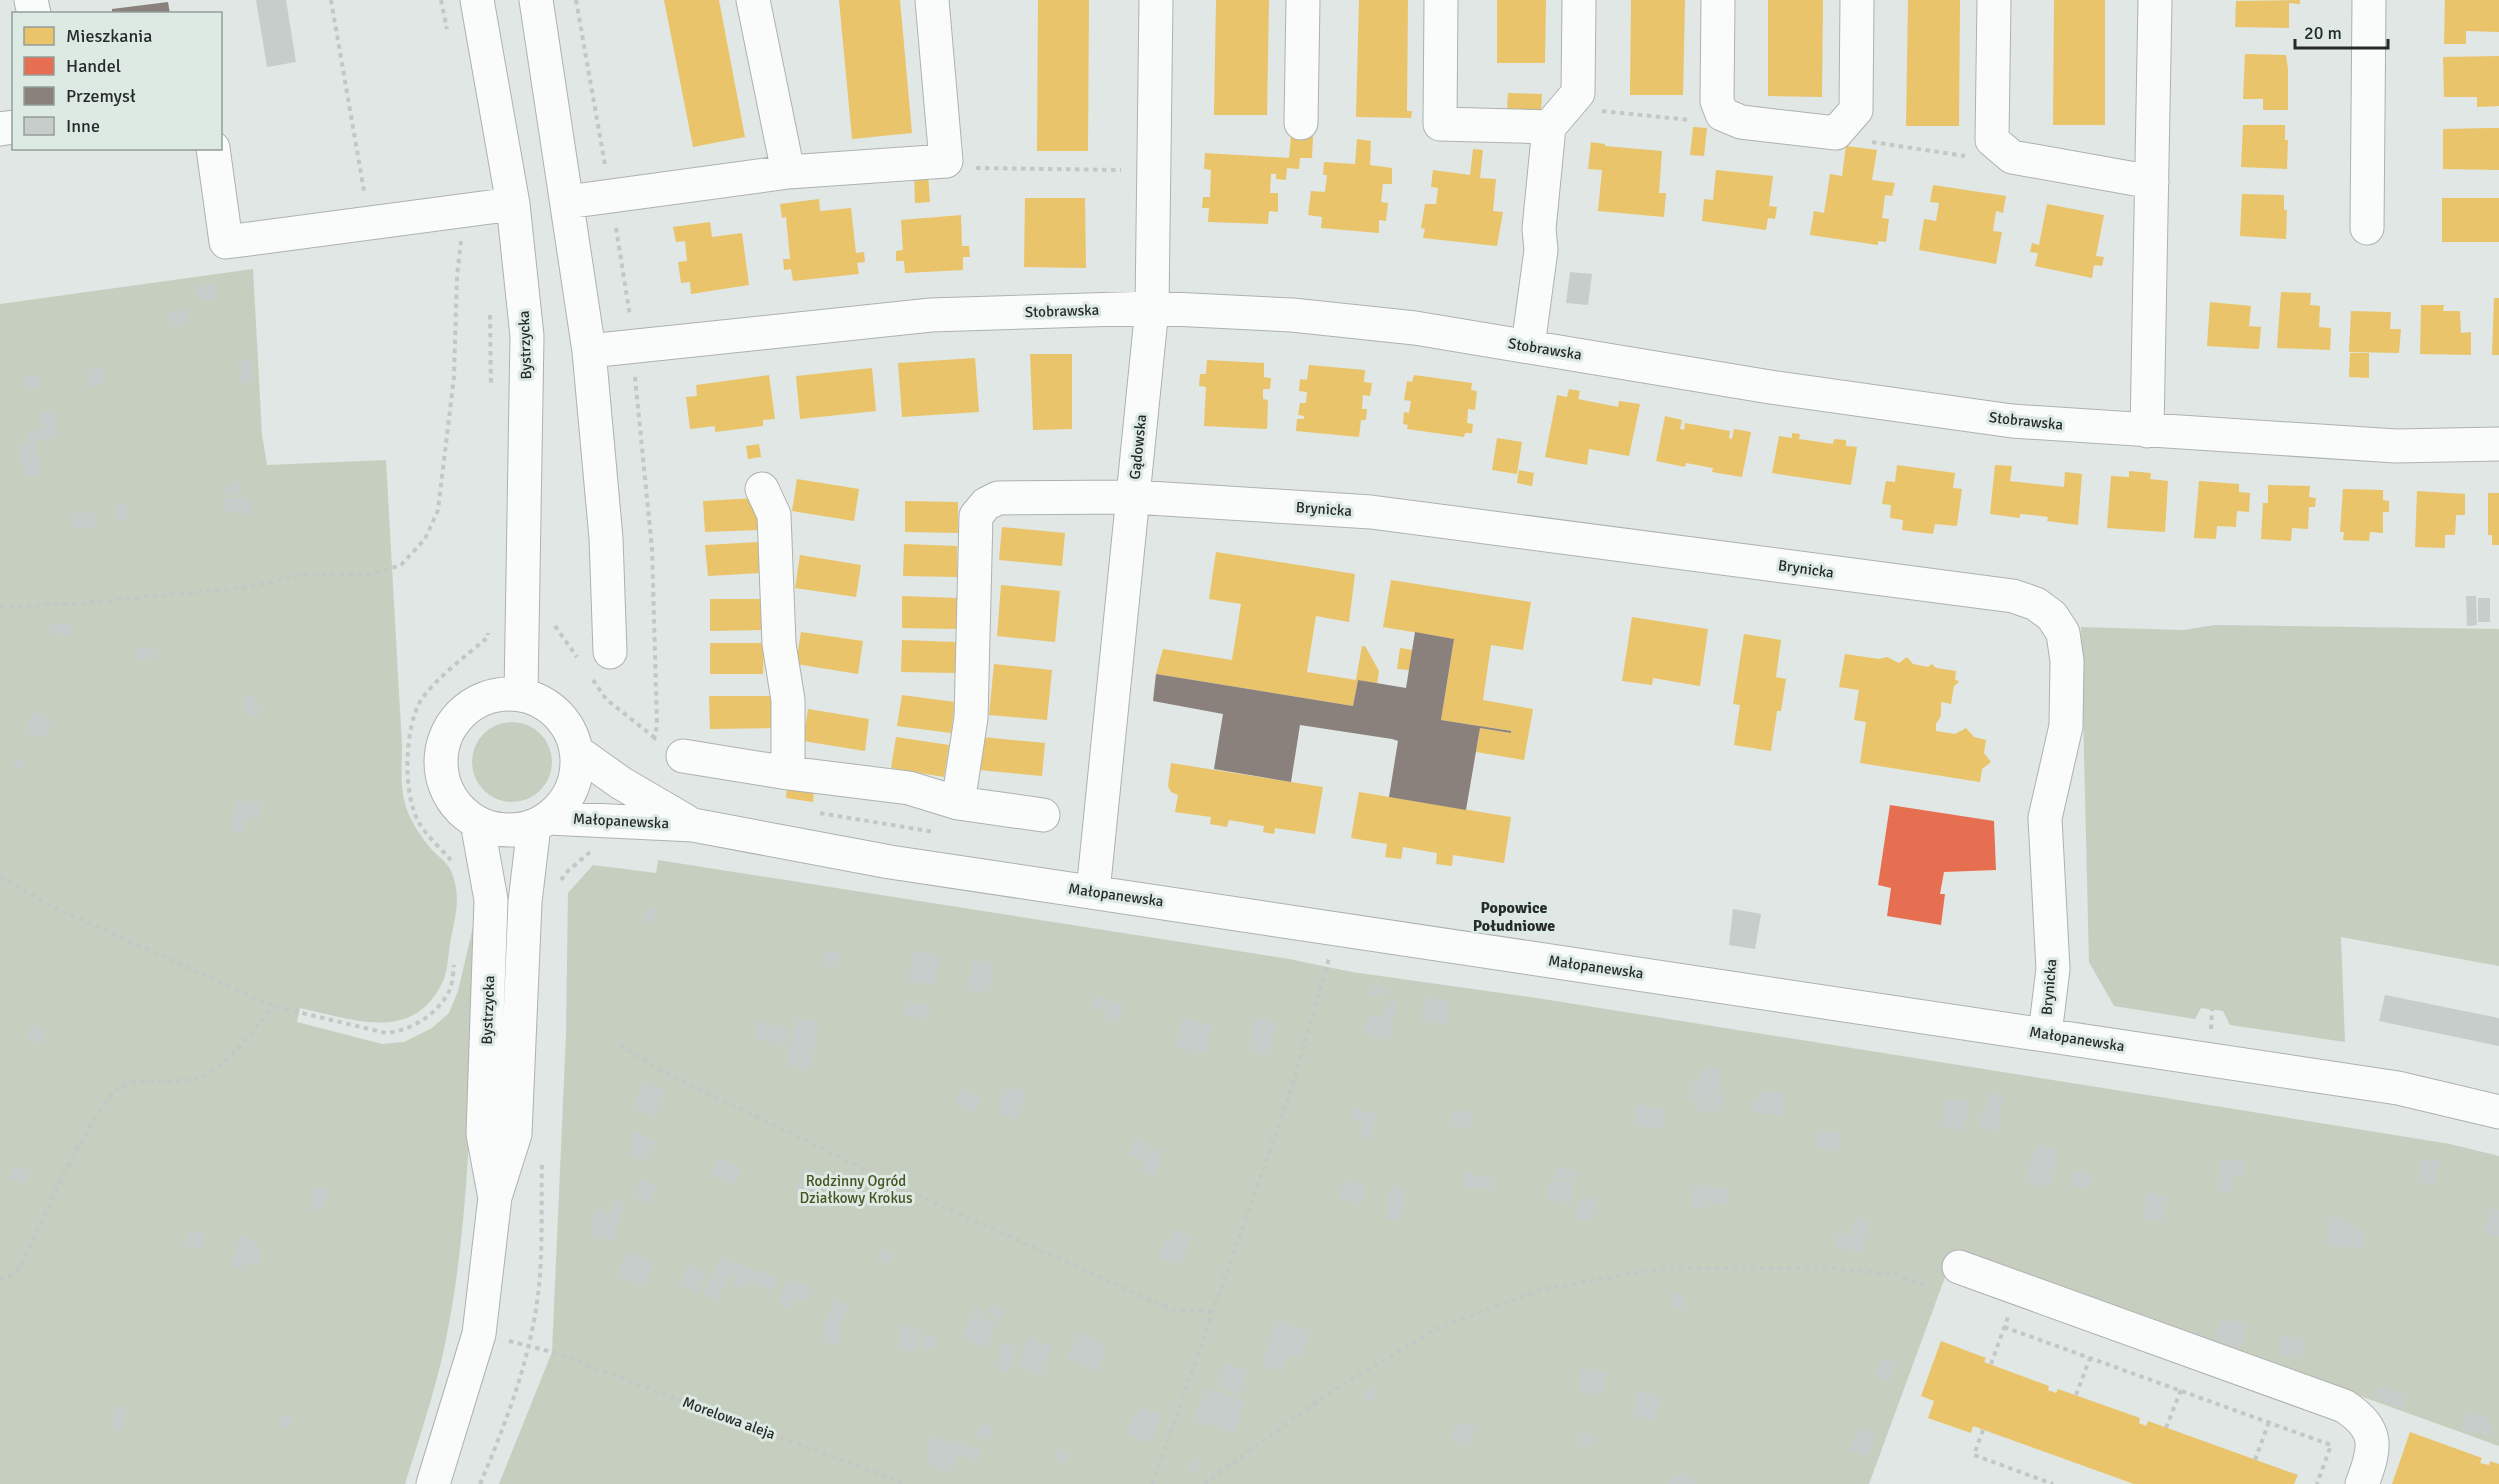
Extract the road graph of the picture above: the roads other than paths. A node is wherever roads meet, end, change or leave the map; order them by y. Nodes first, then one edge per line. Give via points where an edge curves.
1 (477, 0) edge
2 (536, 0) edge
3 (753, 0) edge
4 (932, 0) edge
5 (1156, 0) edge
6 (1303, 0) edge
7 (1442, 0) edge
8 (1579, 0) edge
9 (1718, 0) edge
10 (1857, 0) edge
11 (1994, 0) edge
12 (2156, 0) edge
13 (2369, 0) edge
14 (1559, 115) junction
15 (1301, 123) dead end
16 (213, 150) edge
17 (788, 172) junction
18 (2152, 182) junction
19 (567, 202) junction
20 (513, 204) junction
21 (2367, 228) dead end
22 (1152, 308) junction
23 (1528, 346) junction
24 (589, 351) junction
25 (2146, 431) junction
26 (2499, 444) edge
27 (762, 489) dead end
28 (1133, 497) junction
29 (593, 663) road end
30 (520, 694) junction
31 (673, 747) road end
32 (576, 751) junction
33 (788, 773) junction
34 (958, 803) junction
35 (1043, 815) dead end
36 (477, 822) junction
37 (542, 822) junction
38 (693, 825) junction
39 (1093, 892) junction
40 (2045, 1034) junction
41 (2499, 1112) edge
42 (495, 1197) junction
43 (1959, 1267) dead end
44 (433, 1484) edge
45 (2362, 1484) edge

1 - 20 street, Bystrzycka
2 - 19 street
3 - 17 street
4 - 17 street via 946,161
5 - 22 street, Gądowska
6 - 15 street
7 - 14 street via 1440,124
8 - 14 street via 1578,93
9 - 10 street via 1716,101 1722,114 1741,122 1836,133 1856,110
11 - 18 street via 1992,140 2012,158
12 - 18 street
13 - 21 street
14 - 23 street via 1539,229
16 - 20 street via 226,242
17 - 19 street
18 - 25 street
19 - 24 street
20 - 30 street, Bystrzycka via 527,336
22 - 23 street, Stobrawska via 1292,315 1416,328
22 - 24 street, Stobrawska via 931,315
22 - 28 street, Gądowska
23 - 25 street, Stobrawska via 1770,387 2000,419
24 - 29 street via 606,538
25 - 26 street, Stobrawska via 2396,446
27 - 33 street via 774,515 779,644 788,700
28 - 34 street, Brynicka via 998,498 976,516 971,718
28 - 39 street, Gądowska
28 - 40 street, Brynicka via 1371,512 2013,596 2036,604 2052,616 2062,633 2067,661 2066,726 2045,818 2053,969
30 - 32 street via 540,701 557,714 570,730
30 - 36 street via 499,694 479,701 448,730 441,772 460,810
31 - 33 street
32 - 37 street via 577,770 572,788 562,805
32 - 38 street, Małopanewska
33 - 34 street via 909,788
34 - 35 street
36 - 37 street via 506,830
36 - 42 street, Bystrzycka via 491,900 483,1134
37 - 38 street, Małopanewska
37 - 42 street, Bystrzycka via 525,902 515,1134
38 - 39 street, Małopanewska via 890,862
39 - 40 street, Małopanewska
40 - 41 street, Małopanewska via 2398,1088
42 - 44 street, Bystrzycka via 479,1334
43 - 45 street via 2344,1406 2359,1415 2370,1430 2373,1455

